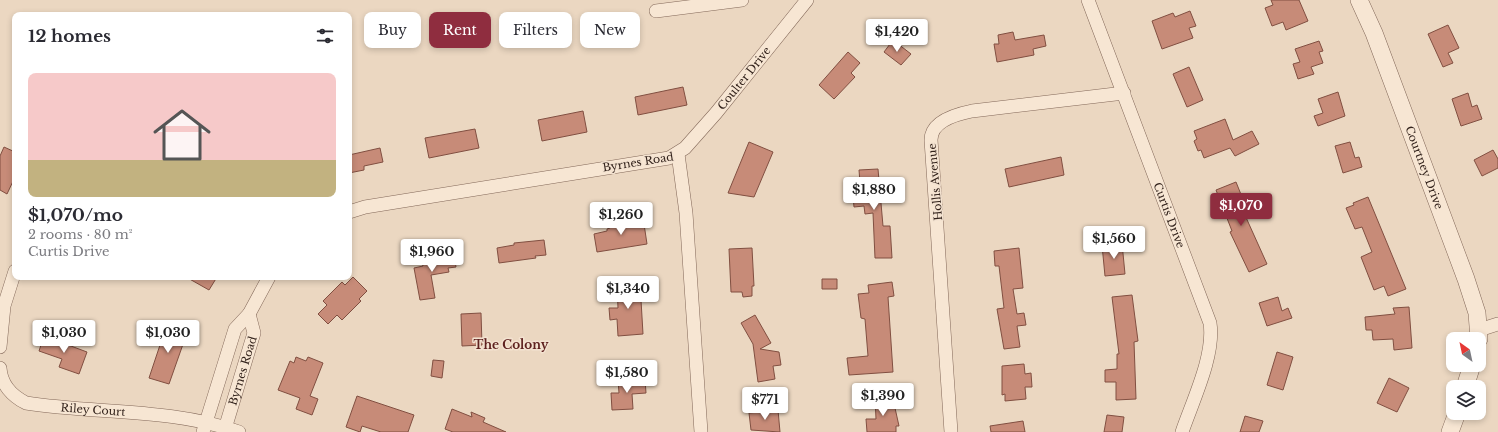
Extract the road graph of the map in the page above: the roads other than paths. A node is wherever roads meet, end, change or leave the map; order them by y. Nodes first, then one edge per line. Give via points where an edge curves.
1 (742, 0) edge
2 (807, 0) edge
3 (1088, 0) edge
4 (1359, 0) edge
5 (678, 4) edge
6 (656, 11) dead end
7 (1124, 93) junction
8 (678, 154) junction
9 (352, 211) edge
10 (12, 280) edge
11 (267, 280) edge
12 (249, 314) junction
13 (1498, 324) edge
14 (1479, 332) edge
15 (1483, 332) edge
16 (0, 347) edge
17 (0, 368) edge
18 (1454, 420) edge
19 (204, 427) edge
20 (225, 430) edge
21 (239, 432) edge
22 (701, 432) edge
23 (951, 432) edge
24 (1182, 432) edge
25 (1450, 432) edge

1 - 5 street
2 - 8 street, Coulter Drive via 744,81
3 - 7 street, Curtis Drive
4 - 14 street, Courtney Drive via 1374,32 1466,279 1477,313
5 - 6 street
7 - 23 street, Hollis Avenue via 972,111 951,117 933,131 931,140
7 - 24 street, Curtis Drive via 1212,333 1208,354
8 - 9 street, Byrnes Road via 660,161 626,164
8 - 22 street, Byrnes Road via 686,213
10 - 16 street via 4,306
11 - 12 street, Byrnes Road
12 - 19 street, Byrnes Road via 235,330
12 - 20 street, Byrnes Road via 254,333
13 - 15 street
17 - 19 street, Riley Court via 0,375 7,389 26,403 178,417
18 - 25 street
19 - 20 street
20 - 21 street

